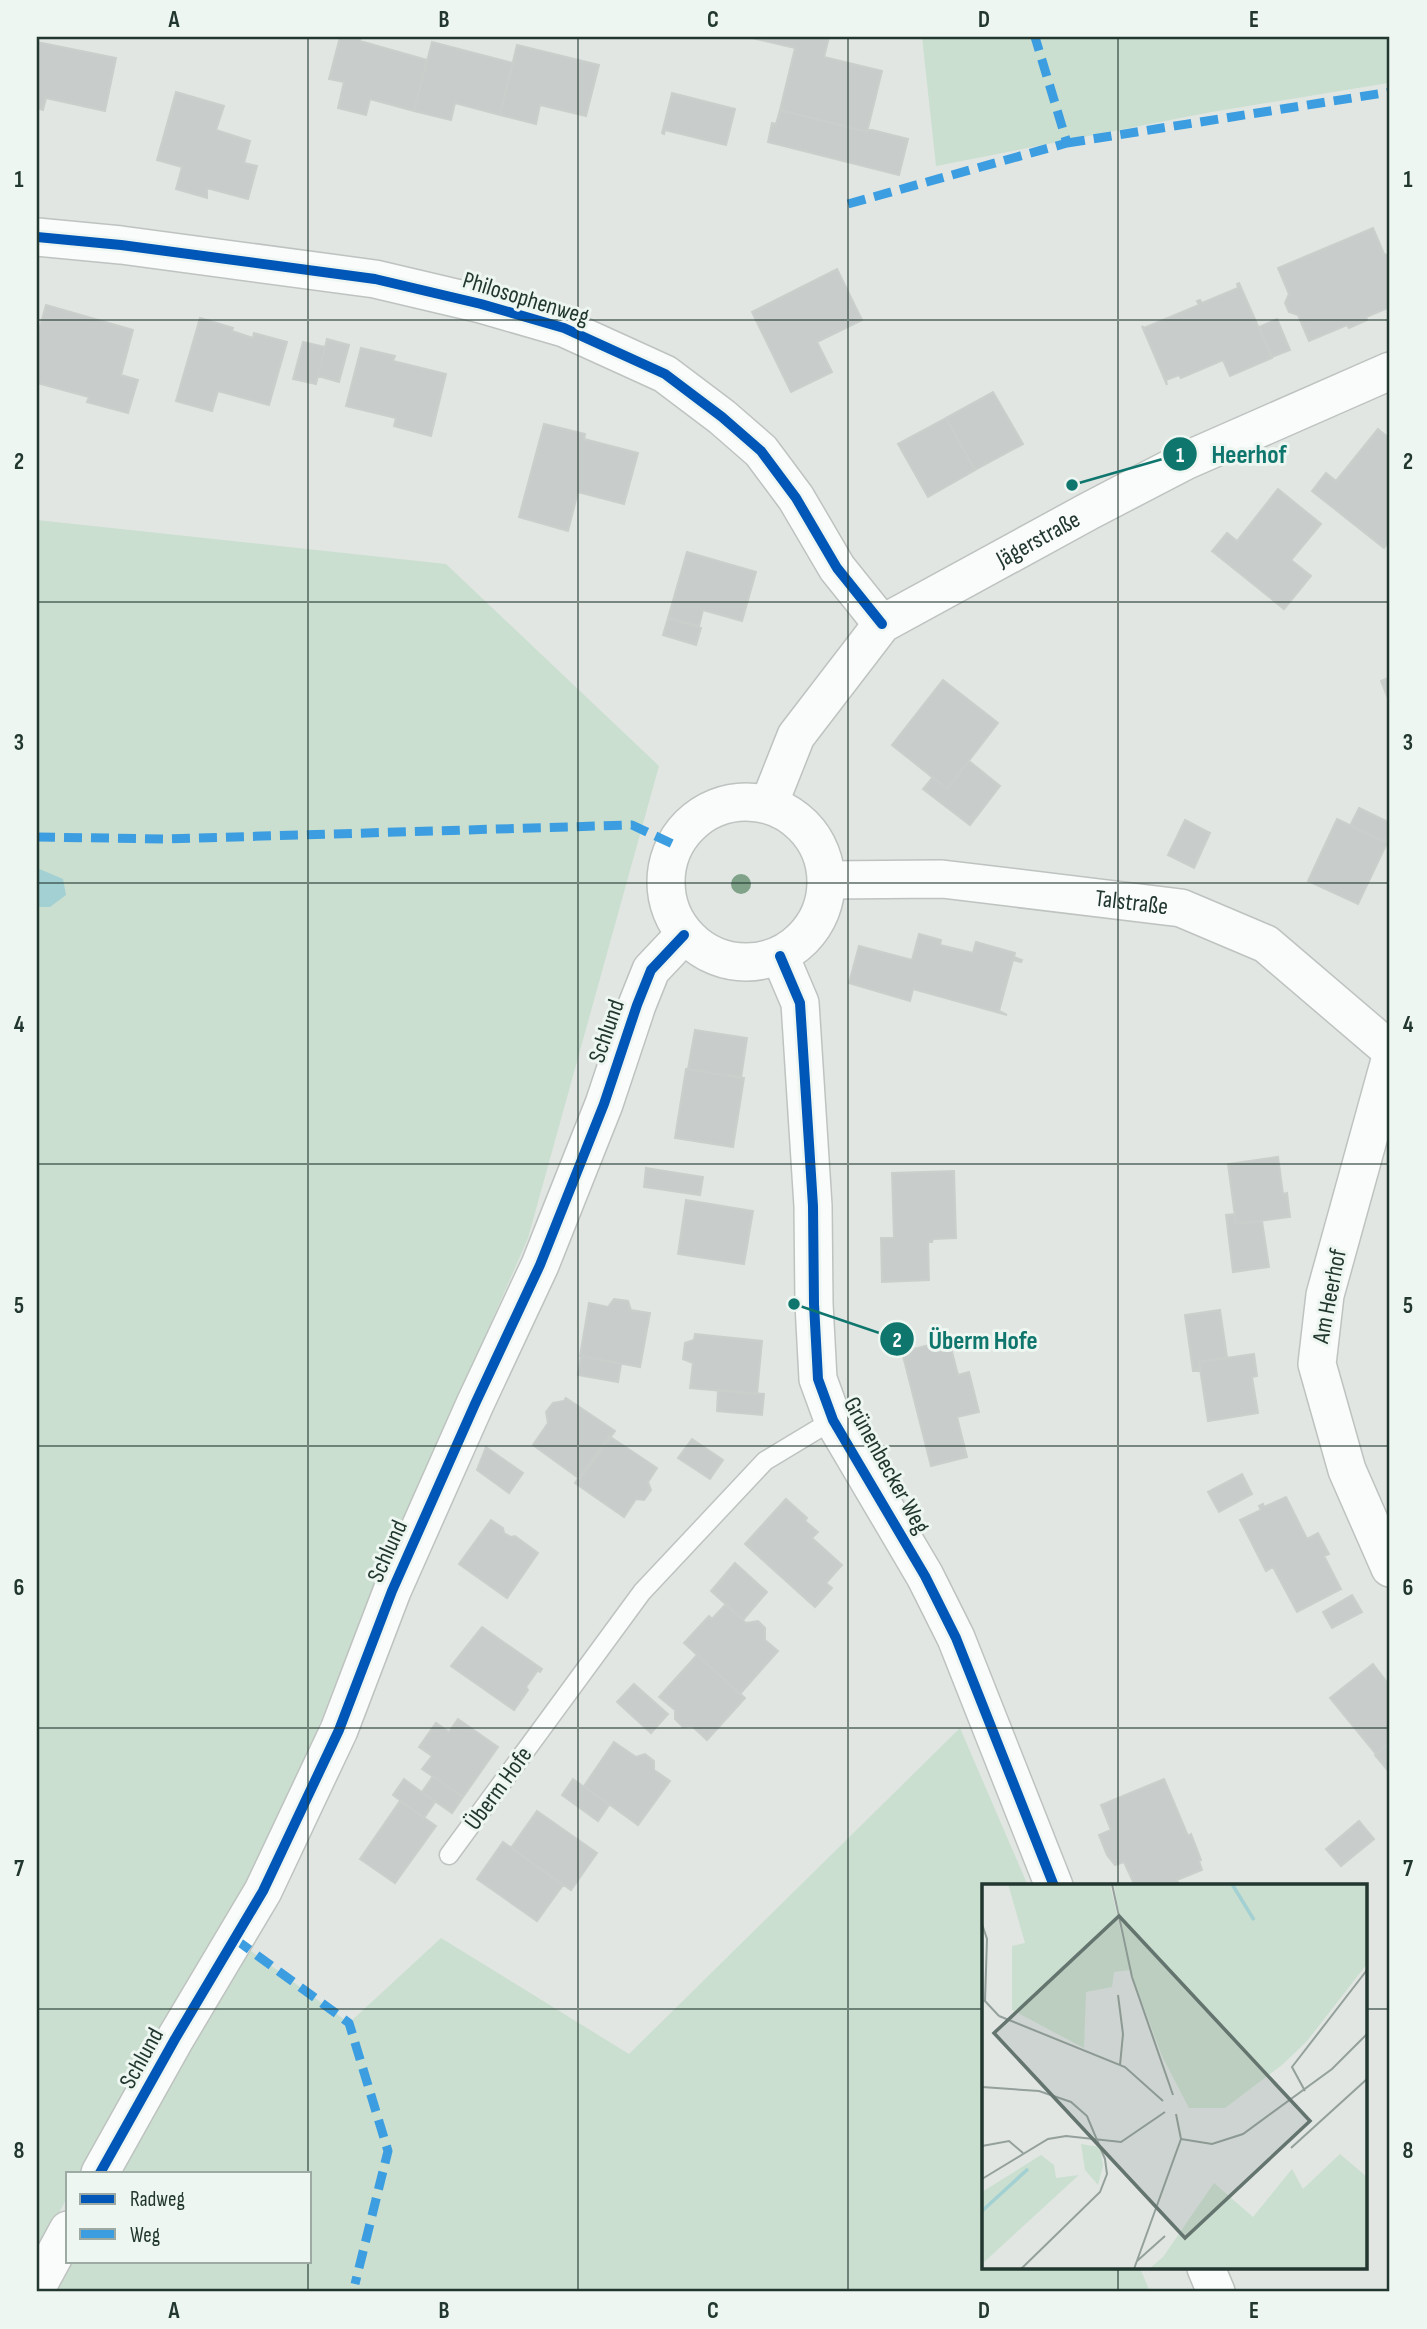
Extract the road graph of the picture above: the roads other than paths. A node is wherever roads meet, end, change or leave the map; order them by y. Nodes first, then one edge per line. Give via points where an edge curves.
1 (37, 237) edge
2 (1390, 371) edge
3 (881, 624) junction
4 (769, 804) junction
5 (827, 880) junction
6 (684, 935) junction
7 (780, 957) junction
8 (1390, 1050) edge
9 (1390, 1060) edge
10 (834, 1420) junction
11 (1390, 1568) edge
12 (449, 1854) dead end
13 (1053, 1884) edge
14 (101, 2172) edge
15 (66, 2235) edge
16 (1207, 2270) edge
17 (37, 2287) edge
18 (1216, 2292) edge

1 - 3 street, Philosophenweg via 374,279 564,328 666,374 761,451 796,498 837,568
2 - 3 street, Jägerstraße via 1185,461
3 - 4 street, Jägerstraße via 796,736
4 - 5 street via 799,820 819,847
4 - 6 street via 727,804 706,811 682,831 667,860 666,900
5 - 7 street via 823,910 806,937
5 - 8 street, Talstraße via 942,879 1181,908 1266,944
6 - 7 street via 712,956 746,964
6 - 14 street, Schlund via 651,970 540,1265 263,1891
7 - 10 street, Grünenbecker Weg via 800,1003 818,1379
9 - 11 street, Am Heerhof via 1325,1295 1317,1364 1347,1470
10 - 12 lane, Überm Hofe via 765,1461 642,1592
10 - 13 street, Grünenbecker Weg via 956,1638
15 - 17 street
16 - 18 street

